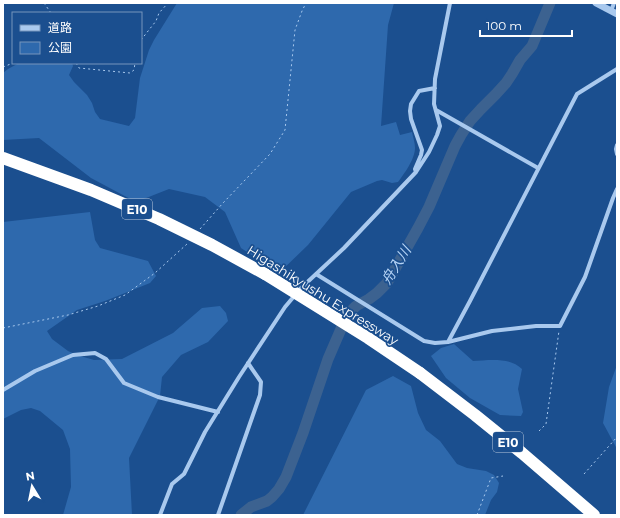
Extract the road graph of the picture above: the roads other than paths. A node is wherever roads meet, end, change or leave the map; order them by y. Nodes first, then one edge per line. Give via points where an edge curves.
1 (450, 3) edge
2 (596, 3) edge
3 (614, 3) edge
4 (614, 13) edge
5 (617, 69) edge
6 (435, 88) junction
7 (436, 110) junction
8 (617, 145) edge
9 (617, 154) edge
10 (3, 158) edge
11 (538, 168) junction
12 (416, 172) junction
13 (617, 189) edge
14 (316, 274) junction
15 (448, 342) junction
16 (248, 363) junction
17 (3, 390) edge
18 (218, 412) junction
19 (160, 515) edge
20 (218, 515) edge
21 (594, 515) edge

1 - 6 street
2 - 4 street
3 - 4 street
5 - 11 street via 577,94
6 - 7 street
6 - 12 street via 419,91 410,104 411,119 422,150
7 - 11 street
7 - 12 street via 440,126 438,135
8 - 9 street
10 - 21 highway, Higashikyushu Expressway / E10, bridge via 91,190 159,219 265,274 420,373 522,453
11 - 15 street
12 - 14 street
13 - 15 street via 585,277 560,326 492,331
14 - 15 street via 424,341
14 - 16 street via 285,307
16 - 18 street
16 - 20 street via 261,382 260,395
17 - 18 street via 36,371 72,355 95,354 106,359 124,383 158,397
18 - 19 street via 184,474 172,484

